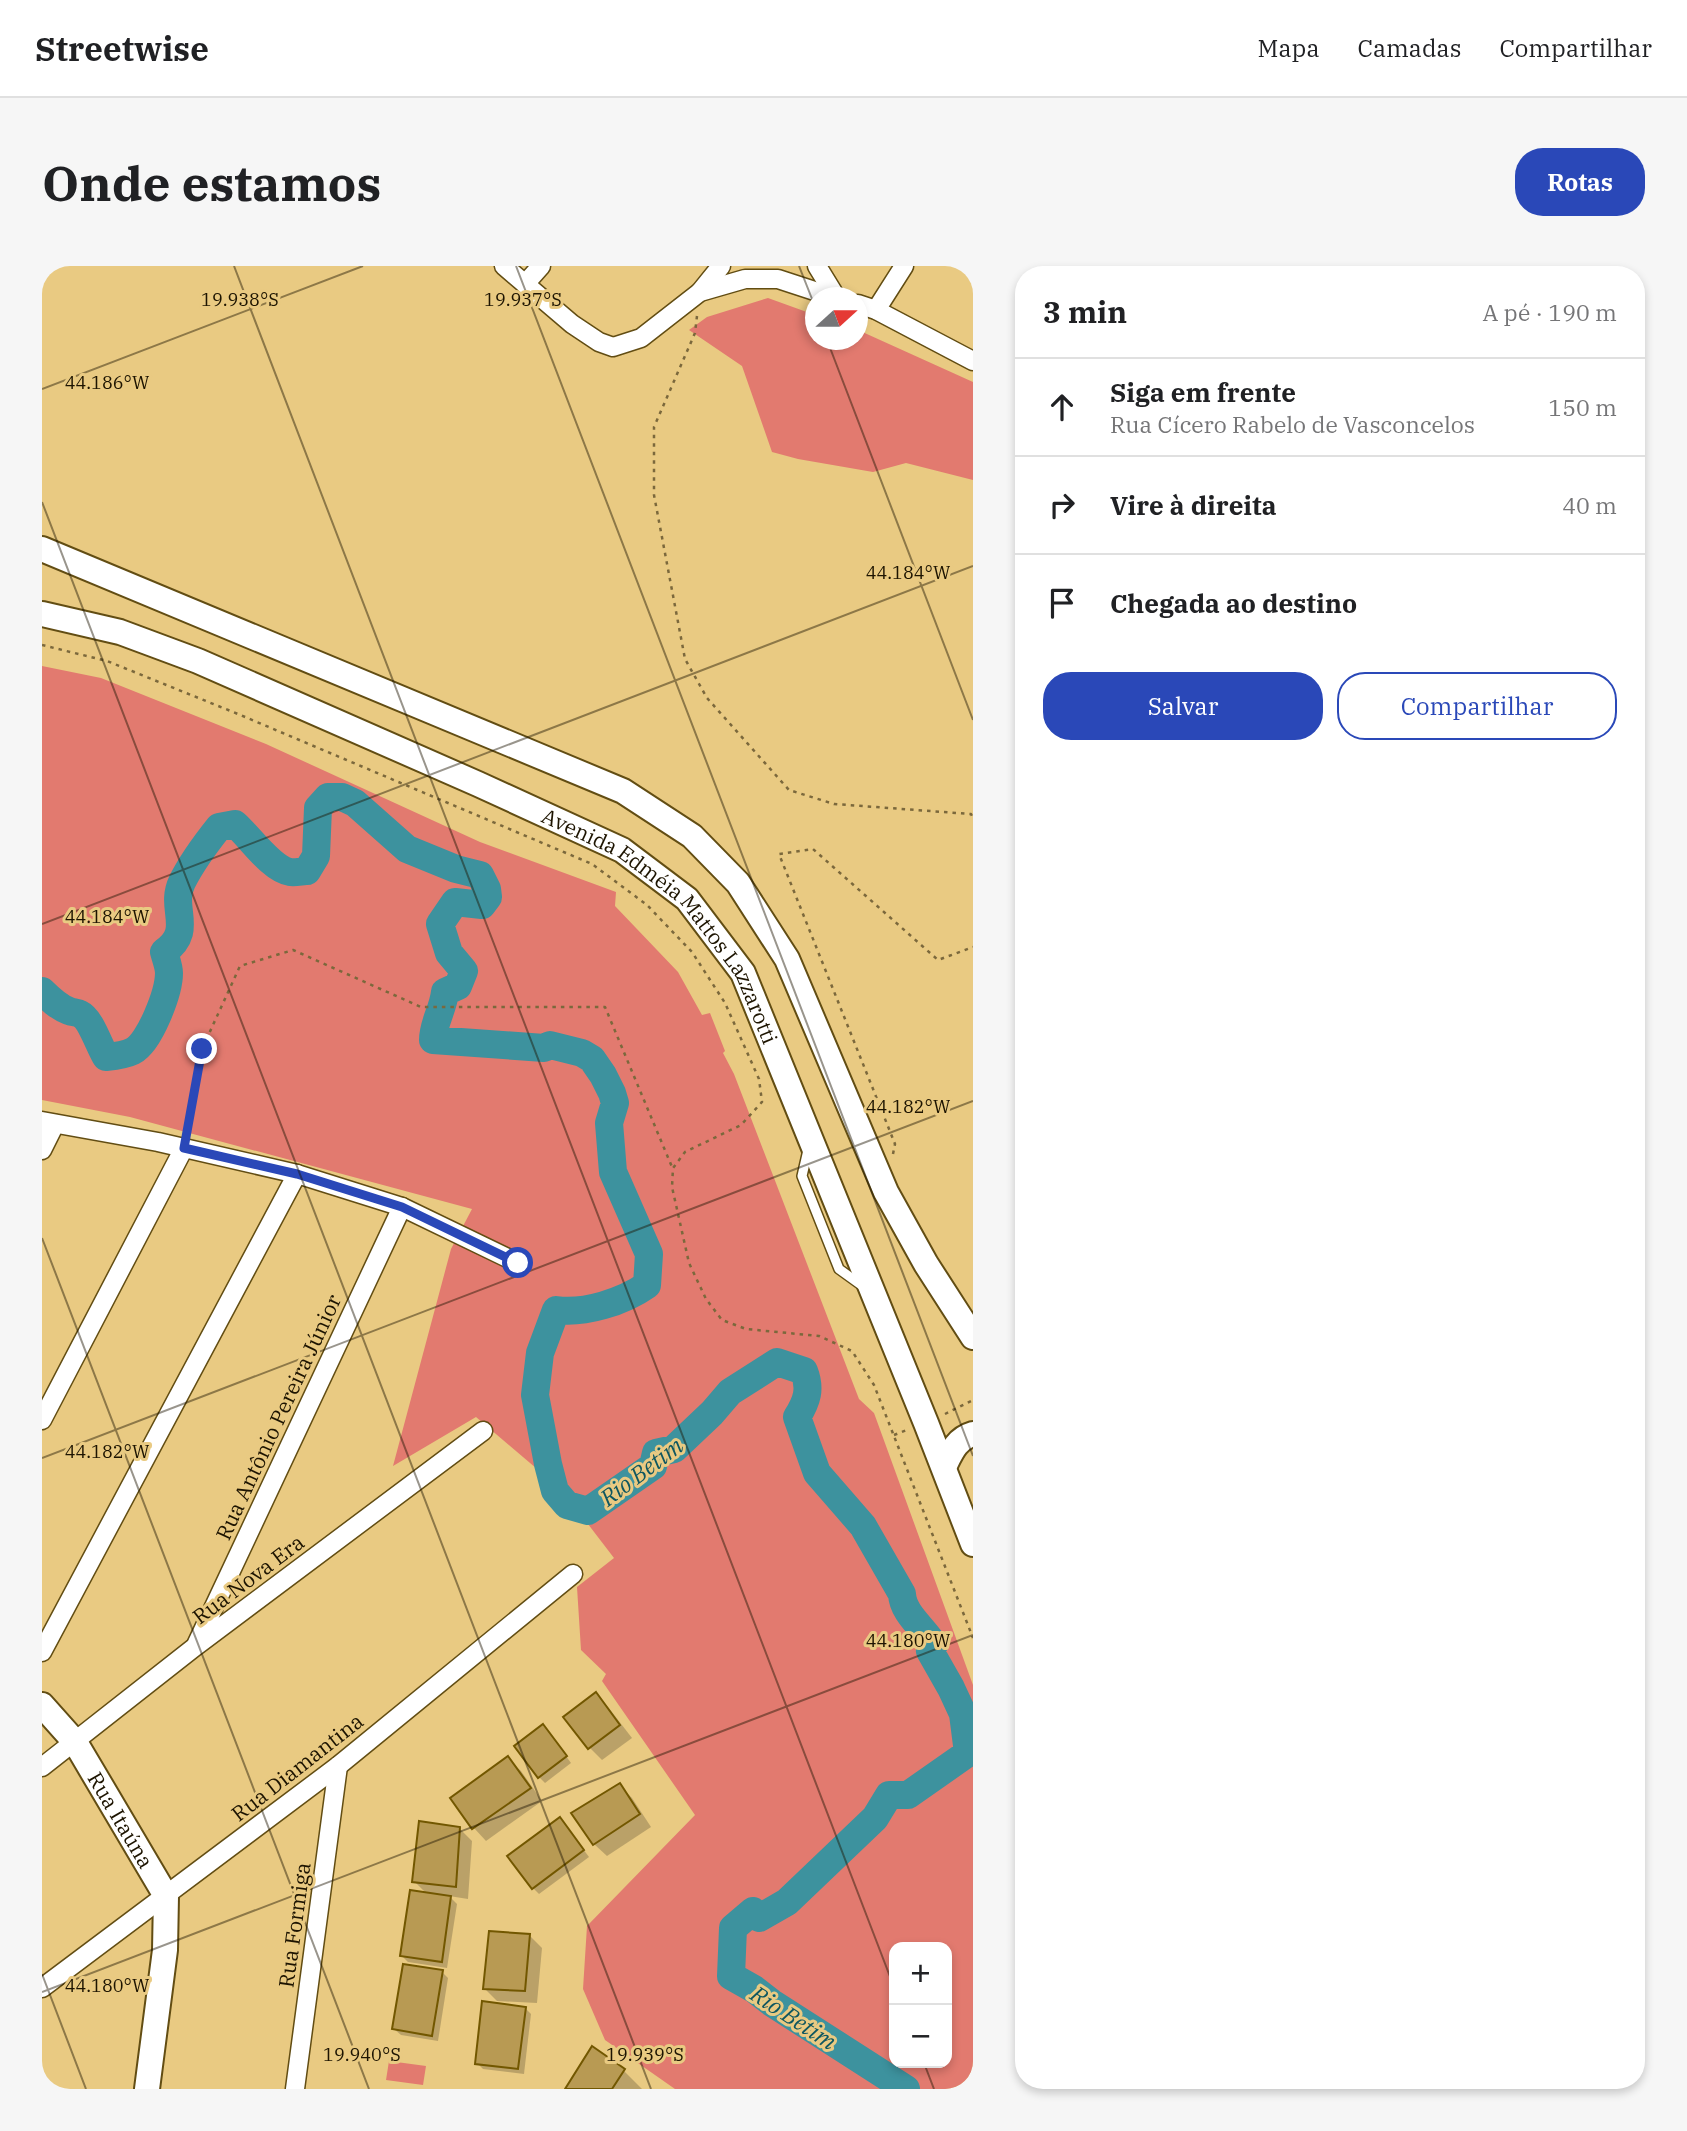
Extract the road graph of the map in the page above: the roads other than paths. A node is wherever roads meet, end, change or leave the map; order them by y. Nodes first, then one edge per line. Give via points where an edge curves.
1 (505, 266) edge
2 (541, 266) edge
3 (721, 266) edge
4 (817, 266) edge
5 (904, 266) edge
6 (525, 284) junction
7 (829, 287) edge
8 (805, 288) edge
9 (700, 292) junction
10 (868, 307) edge
11 (876, 310) junction
12 (973, 361) edge
13 (42, 548) edge
14 (42, 614) edge
15 (49, 1122) edge
16 (184, 1148) junction
17 (42, 1150) edge
18 (297, 1174) junction
19 (402, 1207) junction
20 (518, 1263) dead end
21 (973, 1337) edge
22 (42, 1420) edge
23 (483, 1431) dead end
24 (973, 1434) edge
25 (944, 1467) junction
26 (973, 1544) edge
27 (573, 1574) dead end
28 (196, 1646) junction
29 (42, 1652) edge
30 (42, 1704) edge
31 (75, 1742) junction
32 (338, 1766) junction
33 (42, 1767) edge
34 (166, 1896) junction
35 (42, 1989) edge
36 (147, 2089) edge
37 (295, 2089) edge

1 - 6 street
2 - 6 street
3 - 9 street
4 - 7 street
5 - 11 street
6 - 9 street via 572,324 613,347 641,338
8 - 9 street via 778,279 745,279
10 - 11 street
11 - 12 street
13 - 21 main road via 623,791 692,836 737,883 787,959 886,1192
14 - 25 main road, Avenida Edméia Mattos Lazzarotti via 120,632 198,661 478,784 622,850 687,899 743,973
15 - 16 street
15 - 17 street
16 - 18 street
16 - 22 street
18 - 19 street
18 - 29 street
19 - 20 street
19 - 28 street, Rua Antônio Pereira Júnior
23 - 28 street, Rua Nova Era
24 - 25 main road via 954,1447
25 - 26 main road, Avenida Edméia Mattos Lazzarotti
27 - 32 street, Rua Diamantina
28 - 31 street, Rua Nova Era
30 - 31 main road, Rua Itaúna
31 - 33 street, Rua Nova Era
31 - 34 main road, Rua Itaúna
32 - 34 street, Rua Diamantina
32 - 37 street, Rua Formiga
34 - 35 street, Rua Diamantina
34 - 36 main road via 165,1950

